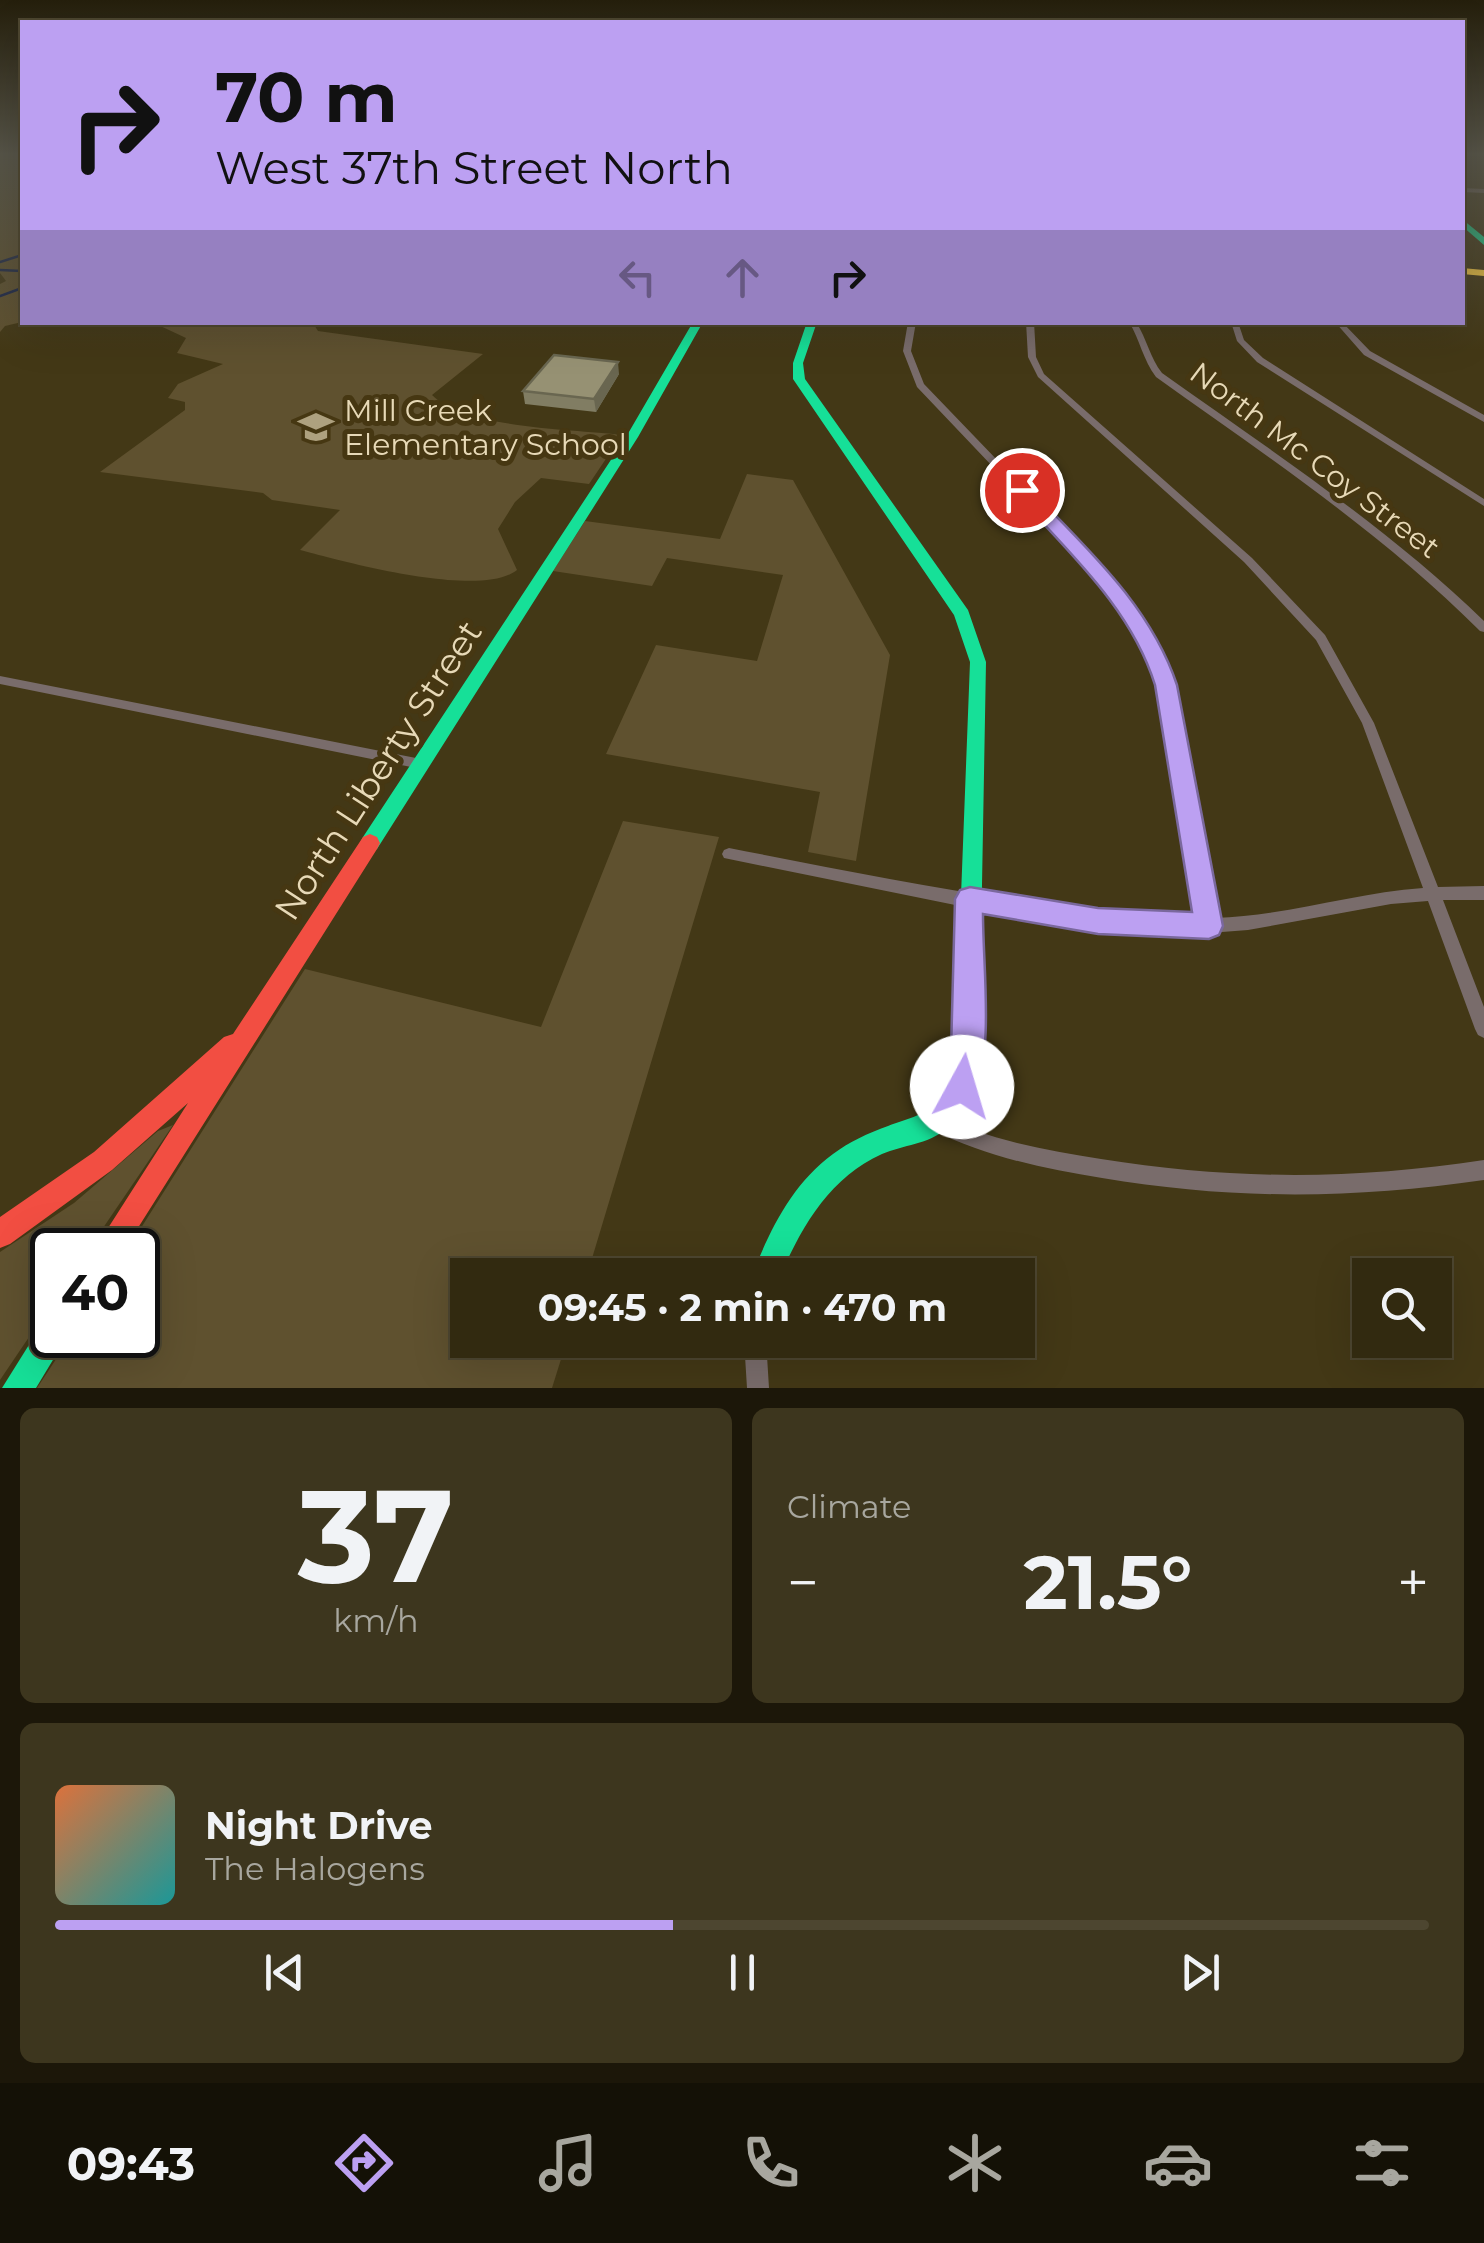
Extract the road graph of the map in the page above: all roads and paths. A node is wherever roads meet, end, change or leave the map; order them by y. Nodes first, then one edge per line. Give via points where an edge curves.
1 (1465, 224) edge
2 (1484, 242) edge
3 (696, 325) edge
4 (811, 325) edge
5 (911, 325) edge
6 (1030, 325) edge
7 (1135, 325) edge
8 (1235, 325) edge
9 (1341, 325) edge
10 (1483, 418) edge
11 (1484, 502) edge
12 (1484, 628) edge
13 (0, 680) edge
14 (422, 764) junction
15 (730, 854) dead end
16 (1431, 893) junction
17 (1484, 894) edge
18 (970, 899) junction
19 (1209, 926) junction
20 (1484, 1029) edge
21 (249, 1031) junction
22 (939, 1123) junction
23 (1484, 1170) edge
24 (122, 1228) edge
25 (0, 1234) edge
26 (773, 1258) edge
27 (37, 1358) edge
28 (756, 1358) edge
29 (18, 1388) edge
30 (758, 1388) edge

1 - 2 main road
3 - 14 main road, North Liberty Street
4 - 18 main road via 799,379 972,635 980,683
5 - 19 street via 907,351 920,385 1092,564 1144,631 1166,685
6 - 16 street via 1040,375 1248,560 1321,638 1368,723
7 - 12 street, North Mc Coy Street via 1159,374 1338,504
8 - 11 street via 1260,360
9 - 10 street via 1367,352
13 - 14 street
14 - 21 main road, North Liberty Street
15 - 18 street
16 - 17 street
16 - 19 street
16 - 20 street
18 - 19 street via 1098,921
18 - 22 main road via 967,1052 954,1108
21 - 24 main road, North Liberty Street
21 - 25 main road via 103,1161
22 - 23 street via 971,1140 1042,1158 1240,1187 1405,1183
22 - 26 main road via 850,1157 820,1181 788,1222
27 - 29 main road
28 - 30 street

